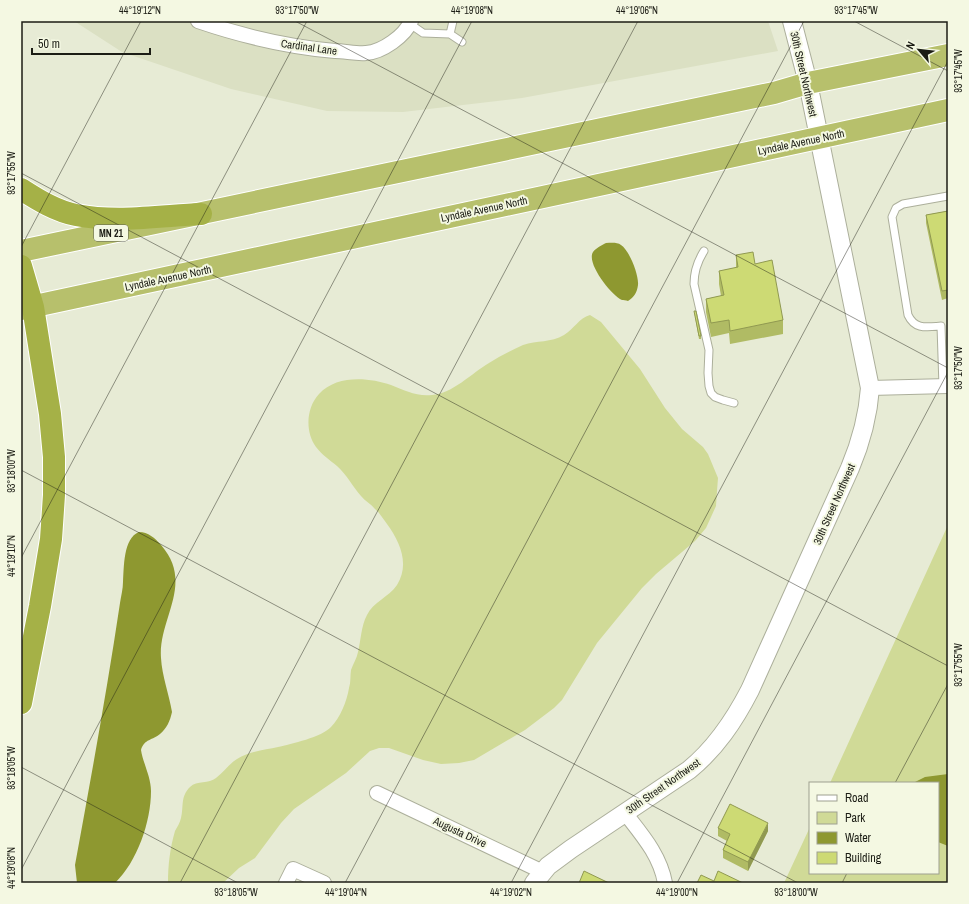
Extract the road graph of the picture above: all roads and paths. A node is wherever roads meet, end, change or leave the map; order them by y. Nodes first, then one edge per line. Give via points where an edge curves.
1 (198, 21) edge
2 (454, 21) edge
3 (792, 21) edge
4 (411, 23) edge
5 (450, 34) junction
6 (462, 42) dead end
7 (948, 55) edge
8 (808, 83) junction
9 (948, 110) edge
10 (819, 138) junction
11 (21, 189) edge
12 (948, 196) edge
13 (201, 214) junction
14 (21, 251) edge
15 (704, 251) dead end
16 (21, 266) edge
17 (27, 308) edge
18 (944, 325) edge
19 (946, 387) edge
20 (870, 388) junction
21 (734, 403) dead end
22 (21, 703) edge
23 (377, 793) dead end
24 (625, 813) junction
25 (538, 877) edge
26 (286, 883) edge
27 (324, 883) edge
28 (665, 883) edge

1 - 4 street, Cardinal Lane via 264,40 315,49 366,53 383,48 398,38
2 - 5 lane
3 - 8 street, 30th Street Northwest
4 - 5 lane via 423,33
5 - 6 lane
7 - 8 highway
8 - 10 street, 30th Street Northwest
8 - 13 highway
9 - 10 highway, Lyndale Avenue North
10 - 17 highway, Lyndale Avenue North
10 - 20 street, 30th Street Northwest
11 - 13 highway via 52,207 94,218
12 - 18 lane via 903,204 896,208 892,217 908,315 911,321 920,327
13 - 14 highway, MN 21
15 - 21 lane via 694,273 694,284 709,350 709,386 715,397
16 - 17 highway
17 - 22 highway via 50,414 54,495 51,539
18 - 19 lane
19 - 20 street
20 - 24 street, 30th Street Northwest via 865,426 853,461 737,714 717,742 696,764
23 - 25 street, Augusta Drive
24 - 25 street, 30th Street Northwest via 571,849
24 - 28 street via 654,852 661,865
26 - 27 street via 293,869

